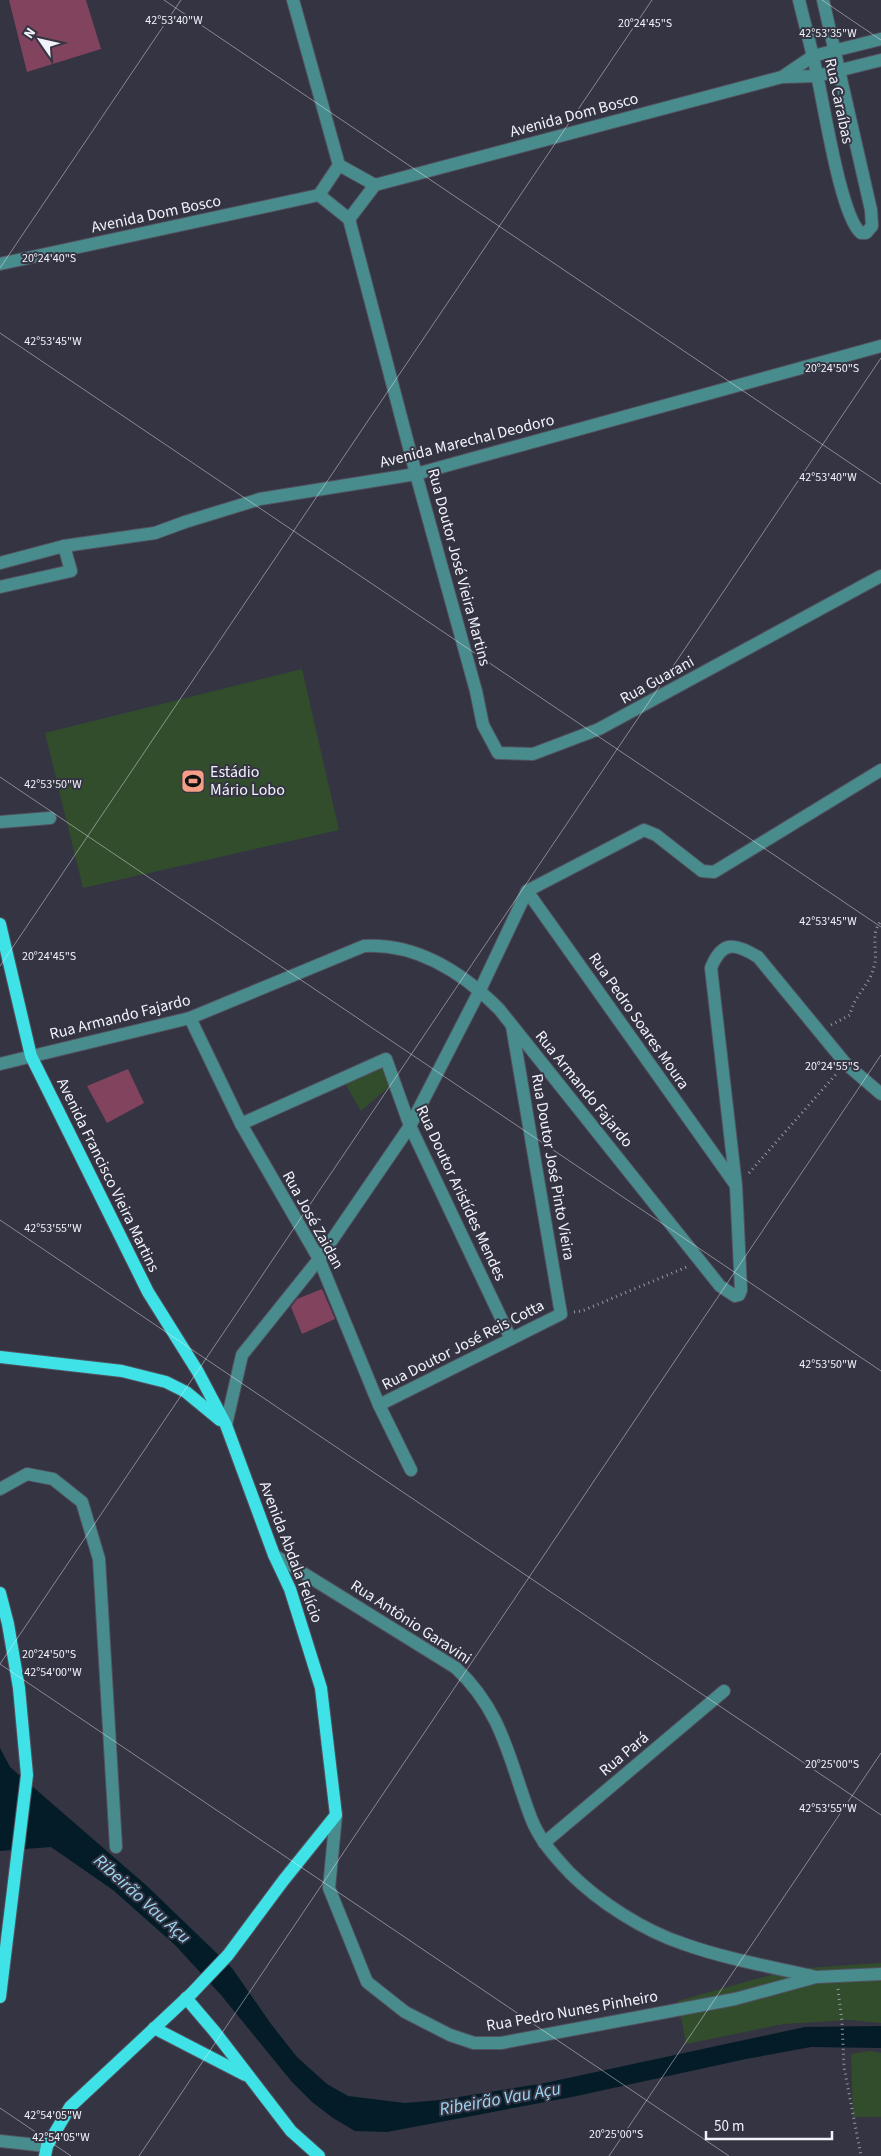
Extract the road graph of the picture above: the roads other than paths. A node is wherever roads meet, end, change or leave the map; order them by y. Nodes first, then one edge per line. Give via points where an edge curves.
1 (293, 0) edge
2 (799, 0) edge
3 (823, 0) edge
4 (881, 39) edge
5 (834, 51) junction
6 (813, 56) junction
7 (881, 60) edge
8 (839, 70) junction
9 (818, 76) junction
10 (782, 77) junction
11 (339, 165) junction
12 (375, 185) junction
13 (319, 195) junction
14 (349, 219) junction
15 (0, 264) edge
16 (881, 346) edge
17 (416, 474) junction
18 (64, 546) junction
19 (0, 563) edge
20 (881, 576) edge
21 (0, 587) edge
22 (476, 691) joint
23 (881, 770) edge
24 (50, 818) dead end
25 (0, 822) edge
26 (527, 891) junction
27 (0, 924) edge
28 (3, 941) edge
29 (480, 990) junction
30 (190, 1018) junction
31 (512, 1026) junction
32 (31, 1056) junction
33 (0, 1064) edge
34 (881, 1094) edge
35 (240, 1124) junction
36 (410, 1126) junction
37 (736, 1186) junction
38 (319, 1259) junction
39 (561, 1314) joint
40 (510, 1339) junction
41 (0, 1357) edge
42 (379, 1405) junction
43 (226, 1425) junction
44 (411, 1470) dead end
45 (0, 1489) edge
46 (274, 1555) junction
47 (0, 1593) edge
48 (724, 1691) dead end
49 (336, 1815) junction
50 (544, 1842) junction
51 (116, 1846) dead end
52 (881, 1974) edge
53 (816, 1977) junction
54 (189, 1996) junction
55 (0, 1997) edge
56 (154, 2028) junction
57 (247, 2076) junction
58 (0, 2141) edge
59 (46, 2151) edge
60 (319, 2156) edge

1 - 11 street
2 - 6 street, Rua Caraíbas
3 - 5 street, Rua Caraíbas
4 - 5 street
5 - 6 street
5 - 8 street, Rua Caraíbas
6 - 9 street, Rua Caraíbas
6 - 10 street, Avenida Dom Bosco
7 - 8 street, Avenida Dom Bosco
8 - 9 street, Avenida Dom Bosco
8 - 9 street, Rua Caraíbas via 871,210 872,226 866,233 855,226 839,180
9 - 10 street, Avenida Dom Bosco
10 - 12 street, Avenida Dom Bosco
11 - 12 street
11 - 13 street
12 - 14 street
13 - 14 street
13 - 15 street, Avenida Dom Bosco
14 - 17 street, Rua Doutor José Vieira Martins
16 - 17 street, Avenida Marechal Deodoro
17 - 18 street, Avenida Marechal Deodoro via 260,499 156,533
17 - 22 street, Rua Doutor José Vieira Martins
18 - 19 street, Avenida Marechal Deodoro
18 - 21 street via 71,571
20 - 22 street, Rua Guarani via 600,729 533,754 498,753 483,725
23 - 26 street via 714,872 702,871 656,835 644,830
24 - 25 street
26 - 29 street
26 - 37 street, Rua Pedro Soares Moura
27 - 28 main road, Avenida Francisco Vieira Martins
28 - 32 main road, Avenida Francisco Vieira Martins
29 - 30 street, Rua Armando Fajardo via 455,972 405,949 385,945 364,946
29 - 31 street, Rua Armando Fajardo
29 - 36 street
30 - 32 street, Rua Armando Fajardo
30 - 35 street, Rua José Zaidan
31 - 37 street, Rua Armando Fajardo via 720,1286 735,1296 742,1290
31 - 39 street, Rua Doutor José Pinto Vieira
32 - 33 street, Rua Armando Fajardo
32 - 43 main road, Avenida Francisco Vieira Martins via 148,1292 198,1372
34 - 37 street, Rua Armando Fajardo via 846,1064 758,957 743,948 729,946 717,953 711,968
35 - 36 street, Rua Doutor Aristídes Mendes via 386,1059
35 - 38 street, Rua José Zaidan
36 - 38 street
36 - 40 street, Rua Doutor Aristídes Mendes
38 - 42 street, Rua José Zaidan
38 - 43 street via 242,1355
39 - 40 street, Rua Doutor José Reis Cotta
40 - 42 street, Rua Doutor José Reis Cotta
41 - 43 main road via 122,1371 166,1382 186,1392
42 - 44 street, Rua José Zaidan
43 - 46 main road, Avenida Abdala Felício
45 - 51 street via 27,1474 53,1479 82,1502 99,1558
46 - 49 main road, Avenida Abdala Felício via 290,1589 321,1688
46 - 50 street, Rua Antônio Garavini via 456,1668 474,1684 503,1736 532,1820
47 - 55 main road via 19,1688 26,1775
48 - 50 street, Rua Pará
49 - 53 street, Rua Pedro Nunes Pinheiro via 329,1888 366,1982 405,2012 458,2038 474,2043 501,2043 735,1999
49 - 54 main road via 228,1955
50 - 53 street, Rua Antônio Garavini via 552,1855 589,1892 630,1919 683,1944
52 - 53 street, Rua Pedro Nunes Pinheiro
54 - 56 main road
54 - 57 main road
56 - 57 main road
56 - 59 main road via 70,2107
57 - 60 main road via 291,2131
58 - 59 street

